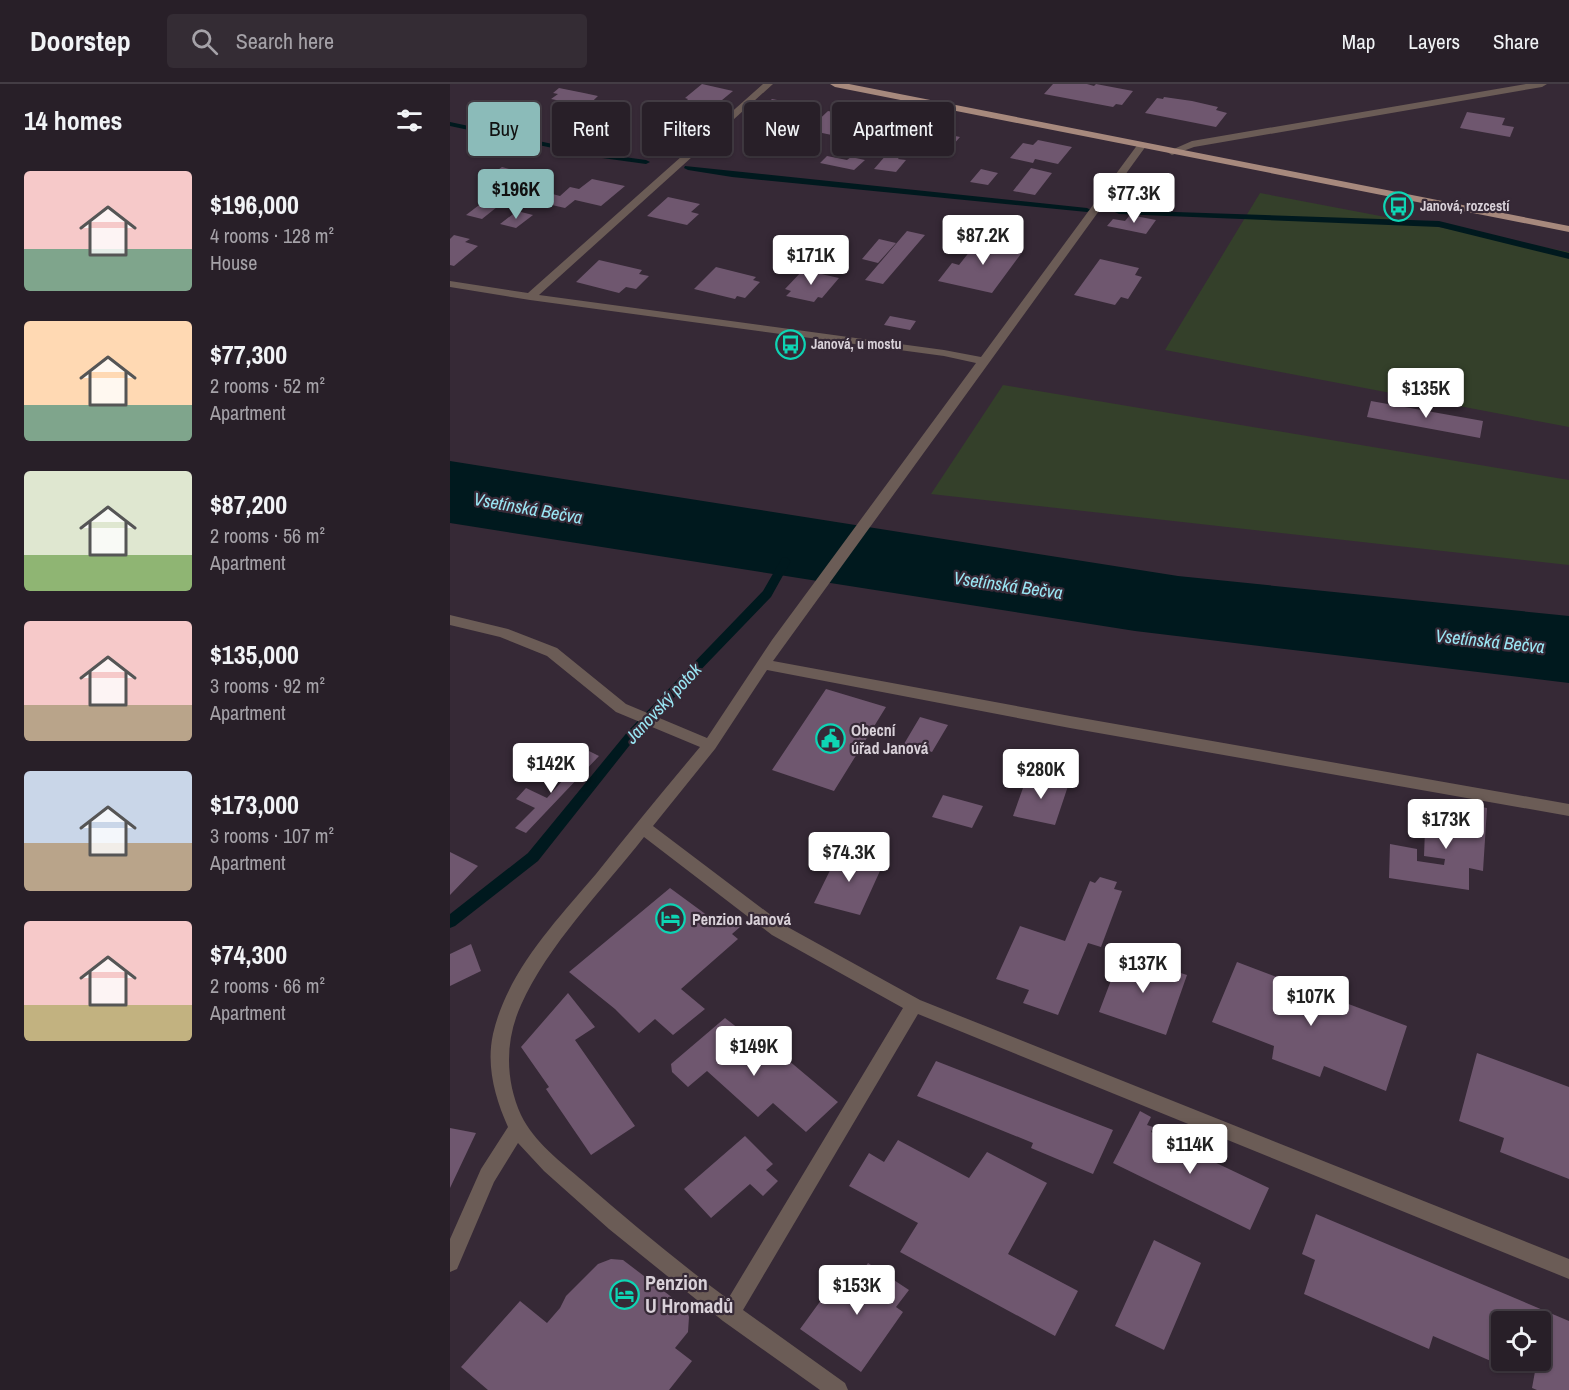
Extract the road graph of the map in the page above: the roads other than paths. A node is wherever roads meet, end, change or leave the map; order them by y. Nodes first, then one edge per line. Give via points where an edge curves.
1 (768, 84) edge
2 (835, 84) edge
3 (1542, 84) edge
4 (1141, 146) junction
5 (1172, 152) junction
6 (1569, 229) edge
7 (450, 284) edge
8 (530, 297) junction
9 (984, 362) junction
10 (450, 620) edge
11 (763, 664) junction
12 (710, 745) junction
13 (1569, 810) edge
14 (643, 827) junction
15 (914, 1005) junction
16 (518, 1128) junction
17 (450, 1262) edge
18 (1569, 1269) edge
19 (730, 1314) junction
20 (838, 1390) edge

1 - 8 street
2 - 4 main road
3 - 5 street via 1192,144
4 - 5 main road
4 - 9 street
5 - 6 main road
7 - 8 street
8 - 9 street via 944,352
9 - 11 street
10 - 12 street via 503,633 552,652 621,708
11 - 12 street
11 - 13 street
12 - 14 street
14 - 15 street via 778,930
14 - 16 street via 548,944 508,1012 499,1066
15 - 18 street
15 - 19 street
16 - 17 street via 486,1174
16 - 19 street via 624,1230
19 - 20 street

